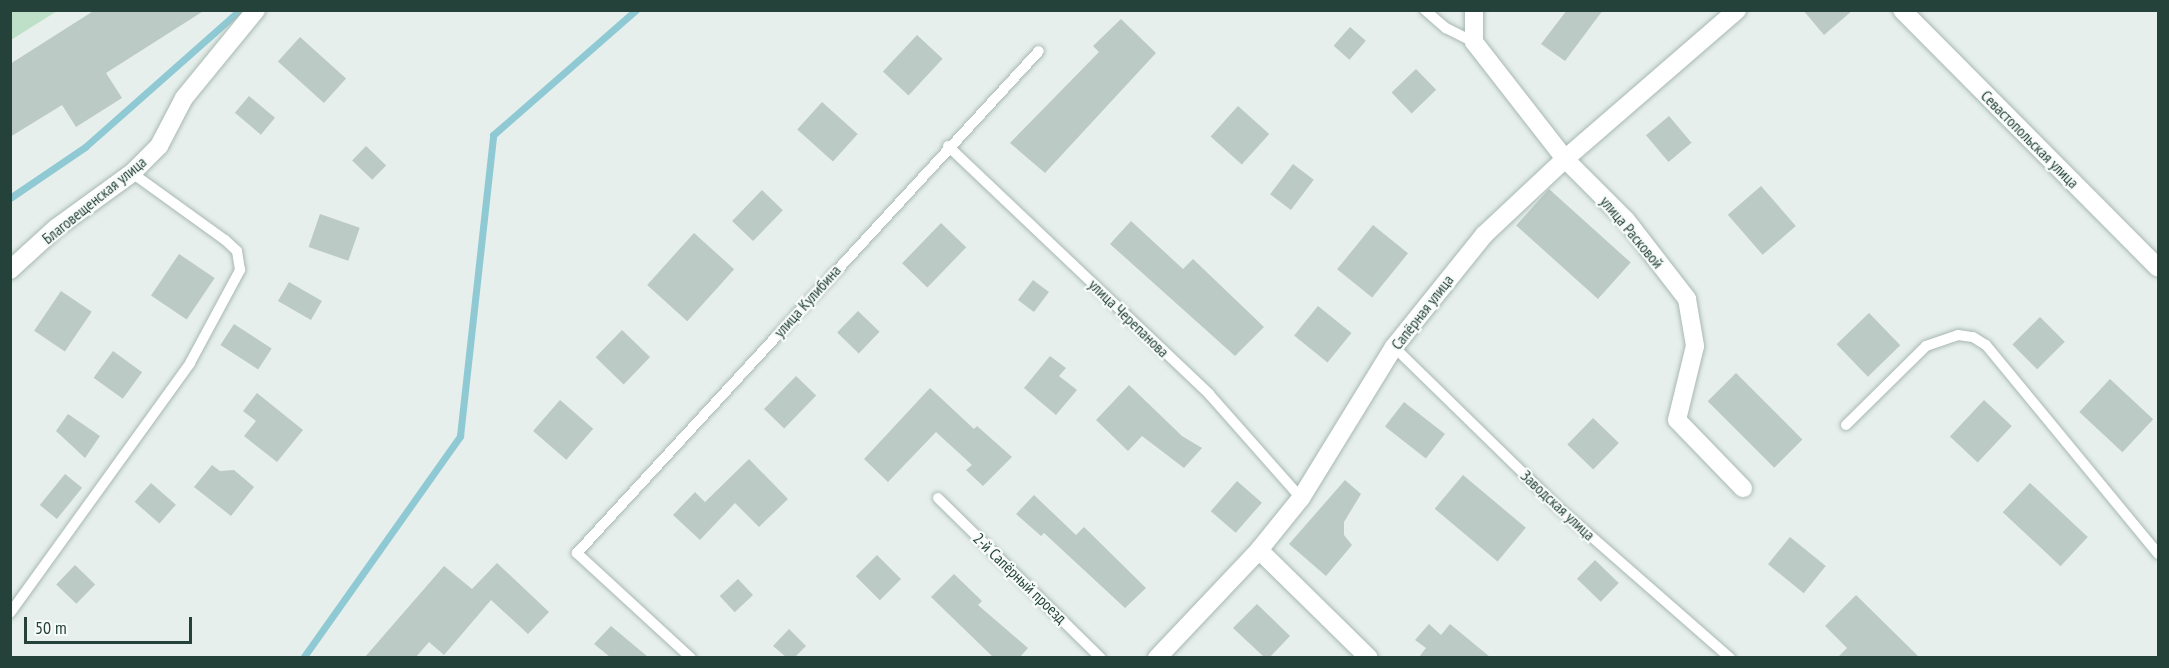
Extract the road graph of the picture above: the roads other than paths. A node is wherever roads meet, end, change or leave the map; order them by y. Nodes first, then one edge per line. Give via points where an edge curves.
1 (256, 10) edge
2 (1425, 10) edge
3 (1474, 10) edge
4 (1737, 10) edge
5 (1902, 10) edge
6 (1474, 42) junction
7 (1039, 51) dead end
8 (948, 146) junction
9 (1565, 159) junction
10 (132, 173) junction
11 (2158, 268) edge
12 (10, 270) edge
13 (1394, 346) junction
14 (1846, 425) dead end
15 (1743, 488) dead end
16 (938, 498) dead end
17 (1301, 498) junction
18 (1259, 550) junction
19 (2158, 554) edge
20 (10, 613) edge
21 (692, 657) edge
22 (1101, 657) edge
23 (1156, 657) edge
24 (1369, 657) edge
25 (1730, 657) edge

1 - 10 street, Благовещенская улица via 191,89 159,146
2 - 6 lane, улица Расковой via 1446,28
3 - 6 street
4 - 9 street, Сапёрная улица
5 - 11 street, Севастопольская улица
6 - 9 street, улица Расковой
7 - 8 lane, улица Кулибина
8 - 17 lane, улица Черепанова via 1209,394
8 - 21 lane, улица Кулибина via 577,553
9 - 13 street, Сапёрная улица via 1484,235
9 - 15 street, улица Расковой via 1626,220 1687,299 1695,346 1677,420
10 - 12 street, Благовещенская улица via 56,228
10 - 20 lane via 225,240 237,251 240,270 190,363
13 - 17 street, Сапёрная улица
13 - 25 lane, Заводская улица via 1560,509
14 - 19 lane via 1926,346 1958,335 1973,337 1986,345
16 - 22 lane, 2-й Сапёрный проезд
17 - 18 street, Сапёрная улица
18 - 23 street, Сапёрная улица
18 - 24 street

